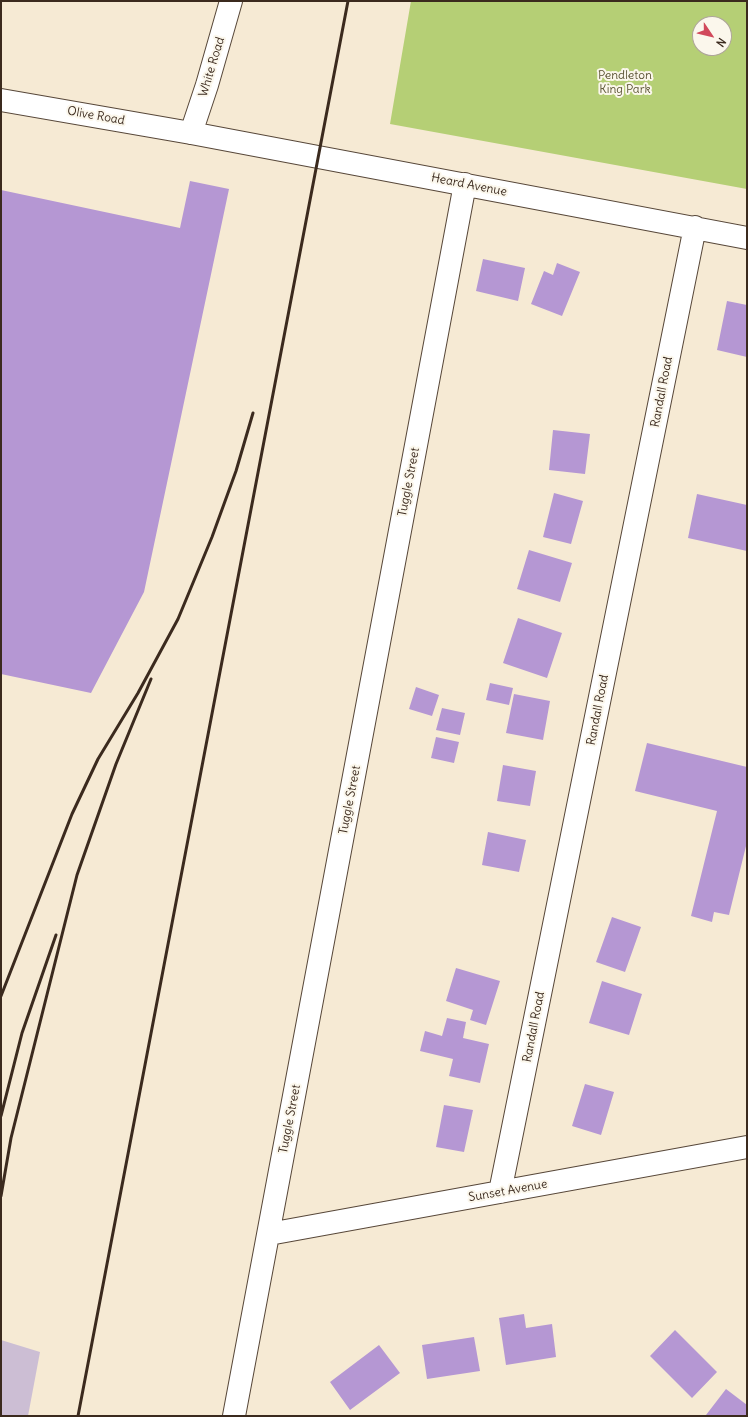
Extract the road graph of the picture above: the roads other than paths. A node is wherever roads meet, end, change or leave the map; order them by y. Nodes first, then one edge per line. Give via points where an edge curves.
1 (231, 1) edge
2 (1, 100) edge
3 (191, 133) junction
4 (465, 184) junction
5 (695, 227) junction
6 (747, 238) edge
7 (747, 1147) edge
8 (500, 1192) junction
9 (269, 1234) junction
10 (234, 1416) edge

1 - 3 street, White Road
2 - 3 street, Olive Road
3 - 4 street, Heard Avenue
4 - 5 street, Heard Avenue
4 - 9 street, Tuggle Street
5 - 6 street, Heard Avenue
5 - 8 street, Randall Road
7 - 8 street, Sunset Avenue
8 - 9 street, Sunset Avenue
9 - 10 street, Tuggle Street

